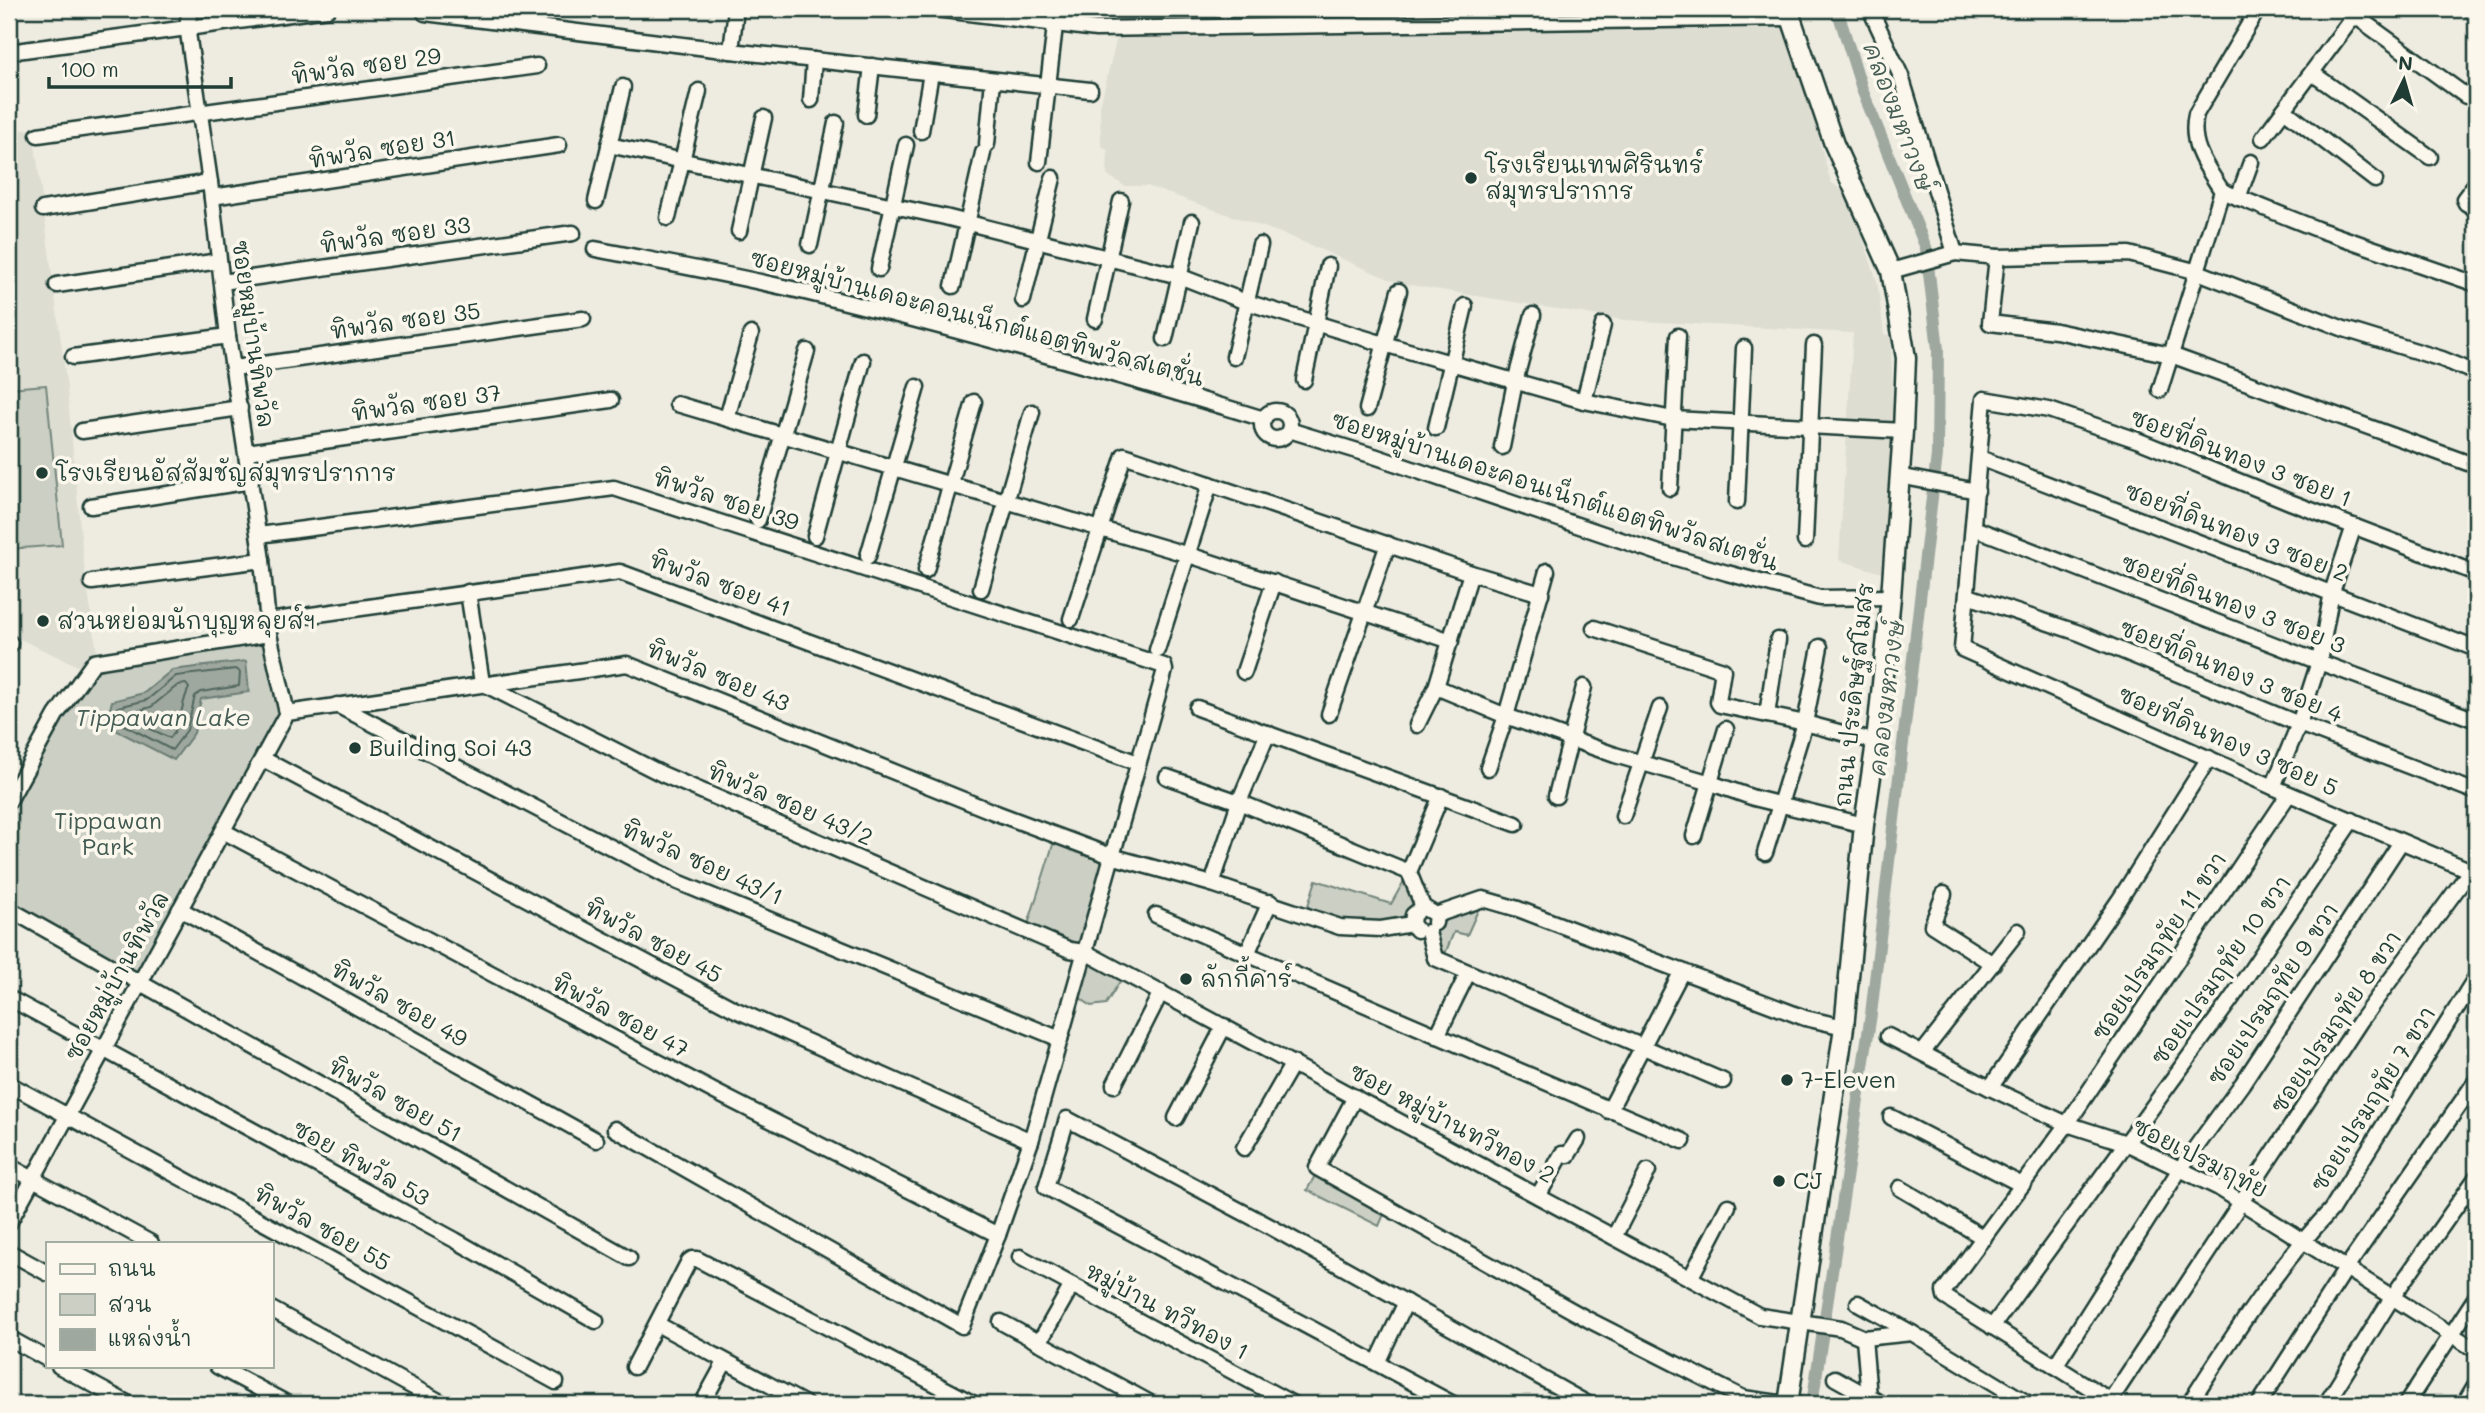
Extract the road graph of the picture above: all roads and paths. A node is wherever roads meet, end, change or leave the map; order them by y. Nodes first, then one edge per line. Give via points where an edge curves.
1 (190, 9) edge
2 (328, 9) edge
3 (423, 9) edge
4 (736, 9) edge
5 (936, 9) edge
6 (1057, 9) edge
7 (1870, 9) edge
8 (2258, 9) edge
9 (2471, 9) edge
10 (2357, 12) edge
11 (1790, 13) edge
12 (2476, 13) edge
13 (1055, 25) junction
14 (187, 26) junction
15 (731, 51) junction
16 (9, 52) edge
17 (814, 60) junction
18 (537, 66) dead end
19 (872, 66) junction
20 (931, 73) junction
21 (2312, 73) junction
22 (993, 79) junction
23 (1047, 85) junction
24 (623, 88) dead end
25 (1090, 90) dead end
26 (699, 91) dead end
27 (2466, 96) dead end
28 (811, 100) dead end
29 (2284, 110) junction
30 (200, 112) junction
31 (866, 116) dead end
32 (764, 118) dead end
33 (836, 123) dead end
34 (921, 131) dead end
35 (38, 135) dead end
36 (2263, 138) dead end
37 (559, 145) dead end
38 (609, 145) junction
39 (905, 145) dead end
40 (2430, 157) dead end
41 (683, 162) junction
42 (1039, 162) dead end
43 (2251, 162) dead end
44 (752, 175) junction
45 (1053, 178) dead end
46 (2375, 180) dead end
47 (2476, 183) edge
48 (211, 190) junction
49 (822, 190) junction
50 (2222, 191) junction
51 (2238, 198) junction
52 (596, 201) dead end
53 (1121, 201) dead end
54 (893, 205) junction
55 (2470, 206) edge
56 (43, 209) dead end
57 (668, 218) dead end
58 (1192, 222) dead end
59 (967, 223) junction
60 (739, 231) dead end
61 (573, 233) dead end
62 (1038, 240) junction
63 (810, 245) dead end
64 (1260, 245) dead end
65 (596, 249) dead end
66 (1953, 254) junction
67 (1997, 257) junction
68 (1109, 258) junction
69 (219, 261) junction
70 (1328, 266) dead end
71 (879, 269) dead end
72 (1891, 271) junction
73 (2199, 272) junction
74 (1180, 276) junction
75 (222, 282) junction
76 (2476, 284) edge
77 (57, 285) dead end
78 (953, 286) dead end
79 (1399, 291) dead end
80 (1023, 300) dead end
81 (1247, 302) junction
82 (1465, 306) dead end
83 (1534, 316) dead end
84 (583, 319) dead end
85 (1095, 319) dead end
86 (1315, 323) junction
87 (1604, 325) dead end
88 (751, 334) dead end
89 (228, 336) junction
90 (1678, 336) dead end
91 (1165, 339) dead end
92 (1384, 344) junction
93 (1814, 345) dead end
94 (1744, 348) dead end
95 (807, 351) dead end
96 (2171, 355) junction
97 (1234, 356) dead end
98 (73, 357) dead end
99 (863, 361) dead end
100 (1452, 362) junction
101 (233, 368) junction
102 (2476, 373) edge
103 (1304, 380) dead end
104 (1515, 382) junction
105 (917, 387) dead end
106 (2160, 390) dead end
107 (611, 400) dead end
108 (1584, 401) junction
109 (974, 402) dead end
110 (677, 404) dead end
111 (240, 408) junction
112 (1367, 409) dead end
113 (1032, 412) dead end
114 (727, 418) junction
115 (1672, 419) junction
116 (1741, 423) junction
117 (1436, 428) dead end
118 (1809, 428) junction
119 (82, 431) dead end
120 (1903, 431) junction
121 (783, 434) junction
122 (1502, 447) dead end
123 (839, 450) junction
124 (247, 452) junction
125 (1980, 458) junction
126 (2476, 466) edge
127 (894, 467) junction
128 (1899, 476) junction
129 (251, 481) junction
130 (950, 484) junction
131 (1210, 484) junction
132 (1670, 488) dead end
133 (1977, 491) junction
134 (1006, 501) junction
135 (1737, 502) dead end
136 (91, 506) dead end
137 (758, 520) dead end
138 (2354, 526) junction
139 (1099, 528) junction
140 (1974, 528) junction
141 (259, 535) junction
142 (815, 536) dead end
143 (1805, 541) dead end
144 (1388, 544) junction
145 (1189, 555) junction
146 (868, 556) dead end
147 (262, 560) junction
148 (926, 570) dead end
149 (1547, 571) dead end
150 (1471, 573) junction
151 (2476, 573) edge
152 (92, 582) dead end
153 (1274, 582) junction
154 (981, 589) dead end
155 (468, 592) junction
156 (2332, 592) junction
157 (1541, 594) junction
158 (1968, 596) junction
159 (1891, 597) junction
160 (1365, 612) junction
161 (1071, 619) dead end
162 (269, 628) junction
163 (1594, 628) dead end
164 (1778, 640) dead end
165 (1451, 641) junction
166 (1820, 648) dead end
167 (2476, 649) edge
168 (1157, 650) dead end
169 (2319, 662) junction
170 (1244, 672) dead end
171 (482, 683) junction
172 (1436, 687) junction
173 (1584, 687) dead end
174 (337, 705) junction
175 (1197, 708) dead end
176 (1660, 708) dead end
177 (288, 713) junction
178 (1329, 714) dead end
179 (1767, 715) junction
180 (1506, 716) junction
181 (2476, 720) edge
182 (1805, 723) junction
183 (2299, 724) junction
184 (1417, 725) dead end
185 (1726, 729) dead end
186 (1268, 733) junction
187 (1570, 739) junction
188 (1876, 742) junction
189 (2209, 758) junction
190 (263, 759) junction
191 (1641, 762) junction
192 (1138, 763) junction
193 (1488, 768) dead end
194 (1167, 777) dead end
195 (1711, 783) junction
196 (2273, 787) junction
197 (2476, 792) edge
198 (2289, 794) junction
199 (1441, 796) junction
200 (1556, 796) dead end
201 (9, 801) edge
202 (1239, 802) junction
203 (1781, 804) junction
204 (1623, 816) dead end
205 (2351, 820) junction
206 (1516, 824) dead end
207 (1864, 825) junction
208 (223, 831) junction
209 (1693, 836) dead end
210 (2401, 842) junction
211 (1765, 853) dead end
212 (1111, 856) junction
213 (1409, 872) junction
214 (2474, 872) edge
215 (1212, 884) junction
216 (1944, 894) dead end
217 (1270, 902) junction
218 (9, 909) edge
219 (180, 909) junction
220 (1430, 911) junction
221 (1156, 915) dead end
222 (1412, 924) junction
223 (2018, 931) dead end
224 (1428, 932) junction
225 (1086, 952) junction
226 (1248, 954) junction
227 (1993, 964) junction
228 (1682, 971) junction
229 (1468, 973) junction
230 (2476, 978) edge
231 (139, 982) junction
232 (1161, 992) junction
233 (9, 998) edge
234 (1224, 1026) junction
235 (1844, 1027) junction
236 (1437, 1036) junction
237 (1888, 1036) dead end
238 (1060, 1039) junction
239 (1644, 1046) junction
240 (103, 1048) junction
241 (1923, 1052) junction
242 (1293, 1063) junction
243 (1723, 1081) dead end
244 (2476, 1081) edge
245 (9, 1084) edge
246 (1114, 1085) dead end
247 (1990, 1088) junction
248 (1355, 1097) junction
249 (1609, 1111) junction
250 (66, 1115) junction
251 (1891, 1117) dead end
252 (1176, 1118) dead end
253 (2067, 1124) junction
254 (615, 1129) dead end
255 (596, 1139) dead end
256 (1578, 1139) dead end
257 (1031, 1141) junction
258 (1683, 1141) dead end
259 (2126, 1143) junction
260 (1244, 1148) dead end
261 (9, 1166) edge
262 (2180, 1169) junction
263 (1648, 1171) dead end
264 (32, 1178) junction
265 (2476, 1178) edge
266 (2022, 1185) junction
267 (1900, 1188) dead end
268 (1538, 1196) junction
269 (2243, 1203) junction
270 (1728, 1206) dead end
271 (9, 1223) edge
272 (998, 1234) junction
273 (1614, 1237) junction
274 (1984, 1238) junction
275 (2303, 1240) junction
276 (149, 1242) edge
277 (9, 1252) edge
278 (629, 1258) dead end
279 (1020, 1258) dead end
280 (2347, 1267) junction
281 (46, 1272) edge
282 (1691, 1278) junction
283 (1072, 1285) junction
284 (2393, 1296) junction
285 (2476, 1297) edge
286 (1406, 1303) junction
287 (1858, 1303) dead end
288 (273, 1310) edge
289 (596, 1321) dead end
290 (1001, 1322) dead end
291 (657, 1324) junction
292 (1805, 1324) junction
293 (1992, 1327) junction
294 (1912, 1333) junction
295 (2452, 1336) junction
296 (9, 1338) edge
297 (1864, 1338) junction
298 (1039, 1343) junction
299 (2476, 1350) edge
300 (46, 1358) edge
301 (724, 1362) junction
302 (1377, 1363) junction
303 (2055, 1366) junction
304 (634, 1367) dead end
305 (63, 1368) edge
306 (221, 1368) edge
307 (1835, 1378) dead end
308 (556, 1382) dead end
309 (2476, 1384) edge
310 (1875, 1401) edge
311 (2113, 1402) edge
312 (798, 1403) edge
313 (129, 1404) edge
314 (288, 1404) edge
315 (444, 1404) edge
316 (702, 1404) edge
317 (974, 1404) edge
318 (1152, 1404) edge
319 (1293, 1404) edge
320 (1453, 1404) edge
321 (1588, 1404) edge
322 (1787, 1404) edge
323 (2029, 1404) edge
324 (2189, 1404) edge
325 (2259, 1404) edge
326 (2326, 1404) edge
327 (2406, 1404) edge
328 (2464, 1404) edge

1 - 14 street, ซอยหมู่บ้านทิพวัล
2 - 14 street
3 - 15 street via 425,13
4 - 15 street
5 - 13 street
6 - 13 street
7 - 66 street via 1898,70
8 - 50 street via 2196,114 2193,127 2196,149
9 - 12 street
10 - 21 street
10 - 27 street
11 - 13 street via 1097,29
11 - 72 street, ถนน ประดิษฐ์สโมสร via 1834,144
13 - 23 street
14 - 16 street
14 - 30 street, ซอยหมู่บ้านทิพวัล
15 - 17 street
17 - 19 street
17 - 28 street
18 - 30 street, ทิพวัล ซอย 29
19 - 20 street
19 - 31 street
20 - 22 street
20 - 34 street
21 - 29 street
21 - 40 street
22 - 23 street
22 - 59 street via 985,149
23 - 25 street
23 - 42 street
24 - 38 street
26 - 41 street
29 - 36 street
29 - 46 street
30 - 35 street, ทิพวัล ซอย 29
30 - 48 street, ซอยหมู่บ้านทิพวัล
32 - 44 street
33 - 49 street
37 - 48 street, ทิพวัล ซอย 31
38 - 41 street
38 - 52 street
39 - 54 street
41 - 44 street
41 - 57 street
43 - 51 street
44 - 49 street
44 - 60 street
45 - 62 street
47 - 55 street
48 - 56 street, ทิพวัล ซอย 31
48 - 69 street, ซอยหมู่บ้านทิพวัล
49 - 54 street
49 - 63 street
50 - 51 street
50 - 73 street
51 - 76 street
53 - 68 street
54 - 59 street
54 - 71 street
58 - 74 street
59 - 62 street
59 - 78 street
61 - 75 street, ทิพวัล ซอย 33
62 - 68 street
62 - 80 street
64 - 81 street
65 - 159 street, ซอยหมู่บ้านเดอะคอนเน็กต์แอตทิพวัลสเตชั่น via 806,292 1117,374 1264,419 1264,433 1271,438 1284,437 1289,429 1659,554 1820,598
66 - 67 street
66 - 72 street
67 - 73 street via 2129,254
67 - 96 street via 1990,323 2056,331
68 - 74 street
68 - 85 street
69 - 75 street, ซอยหมู่บ้านทิพวัล
69 - 77 street
70 - 86 street
72 - 120 street, ถนน ประดิษฐ์สโมสร via 1906,358
73 - 96 street
73 - 102 street via 2344,329
74 - 81 street
74 - 91 street
75 - 89 street, ซอยหมู่บ้านทิพวัล
79 - 92 street
81 - 86 street
81 - 97 street
82 - 100 street
83 - 104 street
84 - 101 street, ทิพวัล ซอย 35
86 - 92 street
86 - 103 street
87 - 108 street
88 - 114 street
89 - 98 street
89 - 101 street, ซอยหมู่บ้านทิพวัล
90 - 115 street
92 - 100 street
92 - 112 street
93 - 118 street
94 - 116 street
95 - 121 street
96 - 106 street
96 - 126 street
99 - 123 street
100 - 104 street
100 - 117 street
101 - 111 street, ซอยหมู่บ้านทิพวัล
104 - 108 street
104 - 122 street
105 - 127 street
107 - 124 street, ทิพวัล ซอย 37
108 - 115 street
109 - 130 street
110 - 114 street
111 - 119 street
111 - 124 street, ซอยหมู่บ้านทิพวัล
113 - 134 street
114 - 121 street
115 - 116 street
115 - 132 street
116 - 118 street
116 - 135 street
118 - 120 street
118 - 143 street
120 - 128 street, ถนน ประดิษฐ์สโมสร
121 - 123 street
121 - 137 street
123 - 127 street
123 - 142 street
124 - 129 street, ซอยหมู่บ้านทิพวัล
125 - 133 street
125 - 138 street, ซอยที่ดินทอง 3 ซอย 1 via 1984,399 2049,410
125 - 156 street, ซอยที่ดินทอง 3 ซอย 2
127 - 130 street
127 - 146 street
128 - 133 street
128 - 159 street, ถนน ประดิษฐ์สโมสร
129 - 136 street
129 - 141 street, ซอยหมู่บ้านทิพวัล
130 - 134 street
130 - 148 street
131 - 139 street via 1124,455
131 - 144 street
131 - 145 street
133 - 140 street
134 - 139 street
134 - 154 street
138 - 151 street, ซอยที่ดินทอง 3 ซอย 1
138 - 156 street
139 - 145 street
139 - 161 street
140 - 158 street
140 - 169 street, ซอยที่ดินทอง 3 ซอย 3
141 - 147 street, ซอยหมู่บ้านทิพวัล
141 - 192 street, ทิพวัล ซอย 39 via 614,488 1153,661 1165,668
144 - 150 street
144 - 160 street
145 - 153 street
145 - 168 street
147 - 152 street
147 - 162 street, ซอยหมู่บ้านทิพวัล
149 - 157 street
150 - 157 street
150 - 165 street
153 - 160 street
153 - 170 street
155 - 162 street, ทิพวัล ซอย 41
155 - 171 street
155 - 192 street, ทิพวัล ซอย 41 via 620,572
156 - 167 street, ซอยที่ดินทอง 3 ซอย 2
156 - 169 street
157 - 180 street
158 - 183 street, ซอยที่ดินทอง 3 ซอย 4 via 2079,633
158 - 189 street, ซอยที่ดินทอง 3 ซอย 5 via 1962,649
159 - 188 street, ถนน ประดิษฐ์สโมสร
160 - 165 street
160 - 178 street
162 - 177 street, ซอยหมู่บ้านทิพวัล
162 - 201 street, ทิพวัล ซอย 41 via 94,662 56,715
163 - 179 street via 1723,670 1718,704
164 - 179 street
165 - 172 street
166 - 182 street
169 - 181 street, ซอยที่ดินทอง 3 ซอย 3
169 - 183 street
171 - 174 street, ทิพวัล ซอย 43
171 - 212 street, ทิพวัล ซอย 43 via 629,665
171 - 225 street, ทิพวัล ซอย 43/2 via 662,774 1070,950
172 - 180 street
172 - 184 street
173 - 187 street
174 - 177 street, ทิพวัล ซอย 43
174 - 238 street, ทิพวัล ซอย 43/1 via 678,882
175 - 186 street
176 - 191 street
177 - 190 street, ซอยหมู่บ้านทิพวัล
179 - 182 street
180 - 187 street
180 - 193 street
182 - 188 street
182 - 203 street
183 - 196 street
183 - 197 street, ซอยที่ดินทอง 3 ซอย 4
185 - 195 street
186 - 199 street
186 - 202 street
187 - 191 street
187 - 200 street
188 - 207 street, ถนน ประดิษฐ์สโมสร
189 - 196 street, ซอยที่ดินทอง 3 ซอย 5
189 - 247 street via 2120,899
190 - 208 street, ซอยหมู่บ้านทิพวัล
190 - 257 street, ทิพวัล ซอย 45 via 734,1009
191 - 195 street
191 - 204 street
192 - 212 street
194 - 202 street
195 - 203 street
195 - 209 street
196 - 198 street, ซอยที่ดินทอง 3 ซอย 5
198 - 205 street, ซอยที่ดินทอง 3 ซอย 5
198 - 253 street, ซอยเปรมฤทัย 11 ขวา
199 - 206 street
199 - 213 street
202 - 213 street
202 - 215 street
203 - 207 street
203 - 211 street
205 - 210 street, ซอยที่ดินทอง 3 ซอย 5
205 - 259 street, ซอยเปรมฤทัย 10 ขวา via 2232,998
207 - 235 street, ถนน ประดิษฐ์สโมสร
208 - 219 street, ซอยหมู่บ้านทิพวัล
208 - 272 street, ทิพวัล ซอย 47 via 715,1091
210 - 214 street, ซอยที่ดินทอง 3 ซอย 5
210 - 262 street, ซอยเปรมฤทัย 9 ขวา via 2242,1084
212 - 215 street, ทิพวัล ซอย 43
212 - 225 street
213 - 220 street
214 - 269 street, ซอยเปรมฤทัย 8 ขวา via 2361,1020
215 - 217 street, ทิพวัล ซอย 43
216 - 227 street via 1932,925
217 - 222 street, ทิพวัล ซอย 43 via 1340,927 1381,929
217 - 226 street
218 - 231 street, ทิพวัล ซอย 51
219 - 231 street, ซอยหมู่บ้านทิพวัล
219 - 255 street, ทิพวัล ซอย 49
220 - 222 street via 1413,915
220 - 224 street via 1435,925
220 - 228 street via 1483,899
221 - 226 street
222 - 224 street via 1418,931
223 - 227 street
224 - 229 street via 1435,958
225 - 232 street, ซอย หมู่บ้านทวีทอง 2
225 - 238 street
226 - 236 street
227 - 241 street
228 - 235 street via 1805,1018
228 - 239 street
229 - 236 street
229 - 239 street
230 - 275 street, ซอยเปรมฤทัย 7 ขวา via 2331,1210
231 - 240 street, ซอยหมู่บ้านทิพวัล
231 - 278 street, ทิพวัล ซอย 51
232 - 234 street, ซอย หมู่บ้านทวีทอง 2
232 - 246 street
233 - 240 street, ซอย ทิพวัล 53
234 - 242 street, ซอย หมู่บ้านทวีทอง 2
234 - 252 street
235 - 292 street, ถนน ประดิษฐ์สโมสร
236 - 249 street
237 - 241 street, ซอยเปรมฤทัย
238 - 257 street
239 - 243 street
239 - 249 street
240 - 250 street, ซอยหมู่บ้านทิพวัล
240 - 289 street, ซอย ทิพวัล 53
241 - 247 street, ซอยเปรมฤทัย
242 - 248 street, ซอย หมู่บ้านทวีทอง 2
242 - 260 street
244 - 280 street
245 - 250 street, ทิพวัล ซอย 55
247 - 253 street, ซอยเปรมฤทัย
248 - 268 street, ซอย หมู่บ้านทวีทอง 2
248 - 322 street via 1317,1168 1589,1320 1743,1398
249 - 258 street
250 - 264 street, ซอยหมู่บ้านทิพวัล
250 - 308 street, ทิพวัล ซอย 55
251 - 266 street
253 - 259 street, ซอยเปรมฤทัย
253 - 266 street, ซอยเปรมฤทัย 11 ขวา
254 - 272 street via 962,1326
256 - 268 street via 1569,1155 1562,1154
257 - 272 street
259 - 262 street, ซอยเปรมฤทัย
259 - 293 street, ซอยเปรมฤทัย 10 ขวา
261 - 264 street
262 - 269 street, ซอยเปรมฤทัย
262 - 303 street, ซอยเปรมฤทัย 9 ขวา
263 - 273 street
264 - 271 street, ซอยหมู่บ้านทิพวัล
264 - 276 street
265 - 284 street
266 - 274 street, ซอยเปรมฤทัย 11 ขวา
267 - 274 street
268 - 273 street, ซอย หมู่บ้านทวีทอง 2
269 - 275 street, ซอยเปรมฤทัย
269 - 311 street, ซอยเปรมฤทัย 8 ขวา
270 - 282 street
273 - 282 street, ซอย หมู่บ้านทวีทอง 2
274 - 293 street, ซอยเปรมฤทัย 11 ขวา via 1944,1291 1945,1297
275 - 280 street, ซอยเปรมฤทัย
275 - 324 street, ซอยเปรมฤทัย 7 ขวา via 2250,1309
277 - 281 street
279 - 283 street, หมู่บ้าน ทวีทอง 1
280 - 284 street, ซอยเปรมฤทัย
280 - 325 street
282 - 292 street, ซอย หมู่บ้านทวีทอง 2 via 1760,1316
283 - 298 street
283 - 319 street, หมู่บ้าน ทวีทอง 1
284 - 295 street, ซอยเปรมฤทัย
284 - 326 street
285 - 295 street
286 - 302 street
286 - 302 street via 1068,1119 1046,1187
286 - 321 street
287 - 294 street
288 - 315 street
290 - 298 street
291 - 301 street
291 - 304 street
291 - 317 street via 692,1259 697,1259
292 - 297 street, ซอย หมู่บ้านทวีทอง 2 via 1841,1328
292 - 322 street, ถนน ประดิษฐ์สโมสร
293 - 303 street
294 - 297 street
294 - 323 street
295 - 299 street, ซอยเปรมฤทัย
295 - 327 street
296 - 300 street
297 - 310 street
298 - 318 street
301 - 312 street
301 - 316 street
302 - 320 street
303 - 311 street
305 - 313 street
306 - 314 street
307 - 310 street
309 - 328 street

